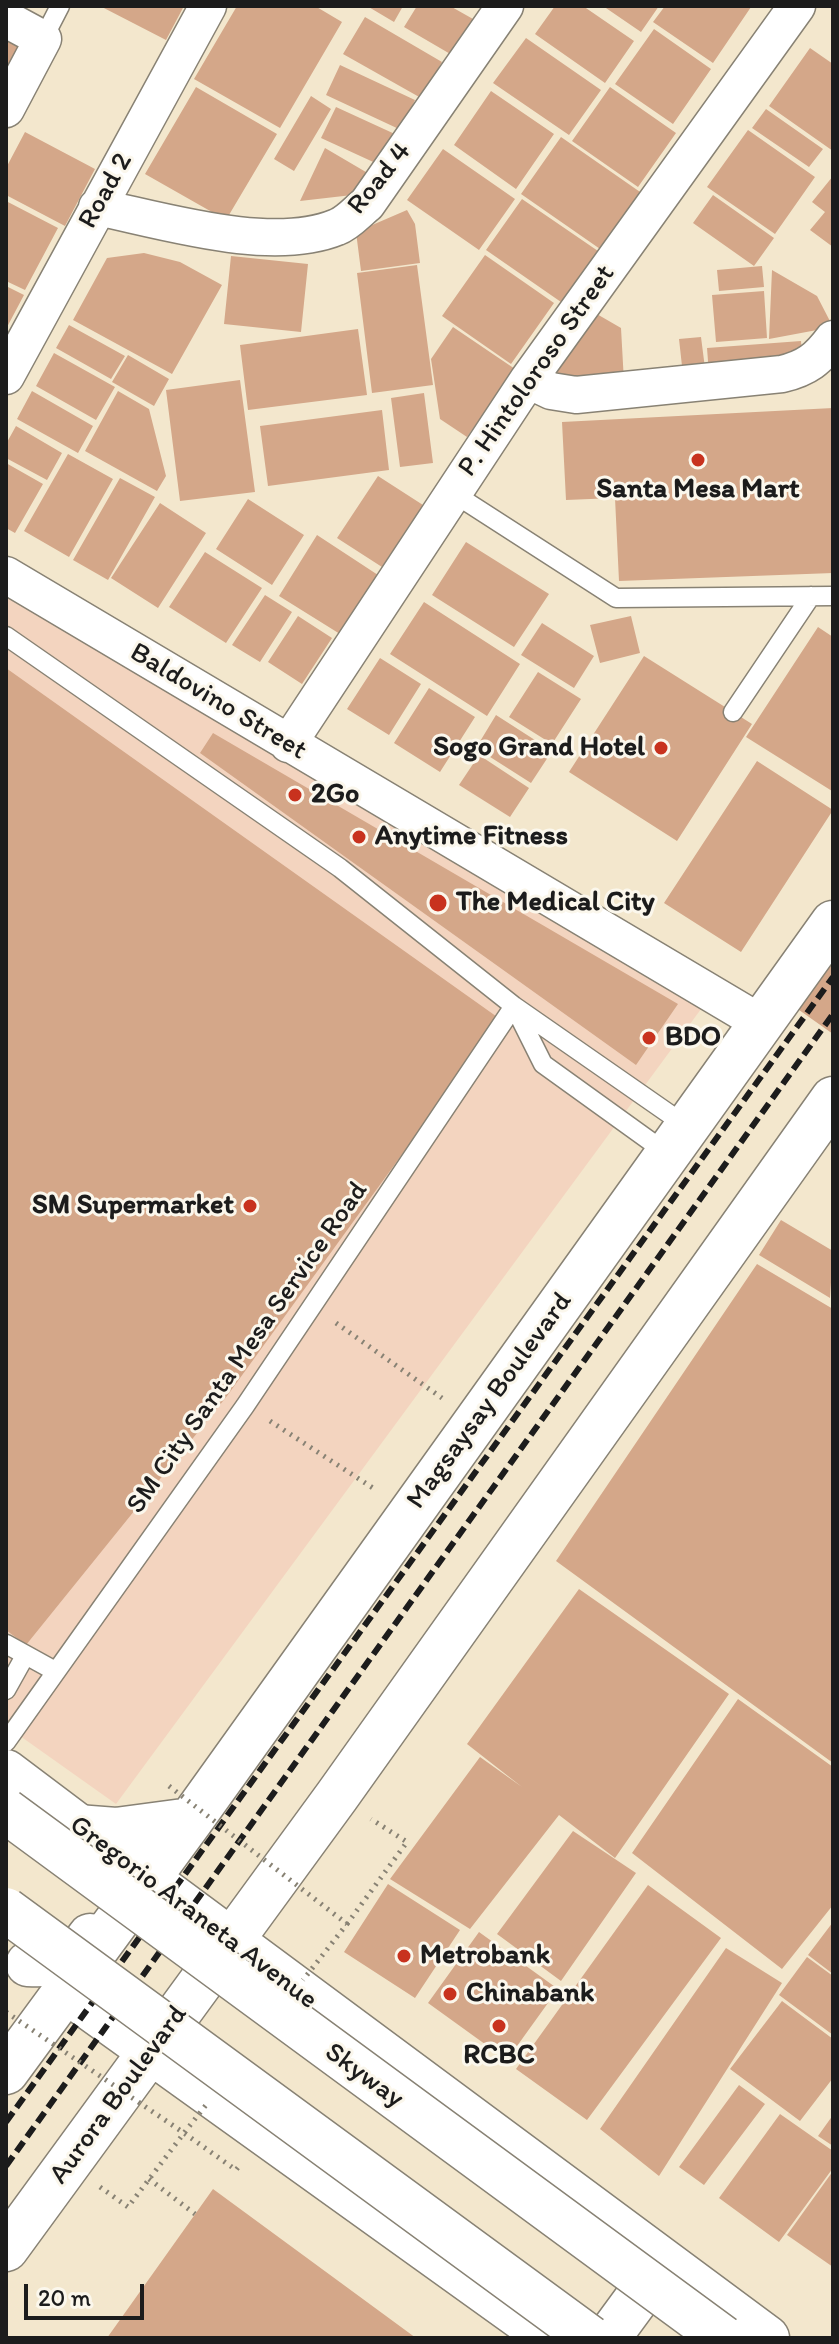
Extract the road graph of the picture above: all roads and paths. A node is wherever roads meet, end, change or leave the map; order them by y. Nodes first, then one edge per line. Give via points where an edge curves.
1 (60, 6) edge
2 (208, 6) edge
3 (505, 6) edge
4 (797, 6) edge
5 (6, 19) edge
6 (43, 39) junction
7 (6, 109) edge
8 (97, 207) junction
9 (833, 339) edge
10 (6, 376) edge
11 (528, 380) junction
12 (453, 493) junction
13 (6, 575) edge
14 (811, 596) junction
15 (833, 596) edge
16 (6, 636) edge
17 (733, 712) dead end
18 (288, 744) junction
19 (833, 923) edge
20 (514, 1006) junction
21 (761, 1023) junction
22 (833, 1099) edge
23 (678, 1141) junction
24 (312, 1307) junction
25 (416, 1379) dead end
26 (245, 1406) junction
27 (351, 1474) dead end
28 (6, 1644) edge
29 (25, 1656) junction
30 (55, 1671) junction
31 (6, 1690) edge
32 (6, 1742) edge
33 (6, 1772) edge
34 (6, 1811) edge
35 (191, 1820) junction
36 (77, 1827) junction
37 (407, 1842) dead end
38 (135, 1869) junction
39 (6, 1910) edge
40 (347, 1924) dead end
41 (231, 1940) junction
42 (17, 1956) edge
43 (65, 1990) junction
44 (151, 2051) junction
45 (6, 2072) edge
46 (236, 2170) dead end
47 (149, 2180) junction
48 (128, 2207) dead end
49 (195, 2214) dead end
50 (6, 2249) edge
51 (663, 2263) junction
52 (550, 2338) edge
53 (590, 2338) edge
54 (608, 2338) edge
55 (723, 2338) edge
56 (767, 2338) edge

1 - 6 lane
2 - 8 street, Road 2
3 - 8 street, Road 4 via 367,204 339,227 307,235 225,235
4 - 11 street, P. Hintoloroso Street
5 - 6 street
6 - 7 street
8 - 10 street, Road 2
9 - 11 street via 818,359 782,374 576,395
11 - 12 street, P. Hintoloroso Street
12 - 14 lane via 616,598
12 - 18 street, P. Hintoloroso Street
13 - 18 street, Baldovino Street
14 - 15 lane
14 - 17 lane
16 - 20 lane via 340,868
18 - 21 street, Baldovino Street
19 - 21 main road, Magsaysay Boulevard
20 - 23 lane
20 - 23 lane via 543,1064
20 - 24 lane, SM City Santa Mesa Service Road
21 - 23 main road, Magsaysay Boulevard
22 - 41 main road
23 - 35 main road, Magsaysay Boulevard
24 - 25 path
24 - 26 lane, SM City Santa Mesa Service Road
26 - 27 path
26 - 30 lane, SM City Santa Mesa Service Road
28 - 29 lane
29 - 30 lane
29 - 31 lane
30 - 32 lane, SM City Santa Mesa Service Road
33 - 36 main road, Gregorio Araneta Avenue
34 - 55 main road, Skyway, bridge
35 - 36 main road via 116,1830
35 - 38 main road, Magsaysay Boulevard
36 - 38 main road, Gregorio Araneta Avenue
37 - 40 path, bridge
38 - 41 main road, Gregorio Araneta Avenue
38 - 42 main road via 83,1946 54,1966
38 - 43 main road
39 - 53 main road, bridge
41 - 44 main road, Aurora Boulevard
41 - 51 main road, Gregorio Araneta Avenue
42 - 43 main road
43 - 44 main road
43 - 45 main road
44 - 50 main road, Aurora Boulevard
44 - 52 main road
46 - 47 path via 184,2133
47 - 48 path
47 - 49 path
51 - 54 main road
51 - 56 main road, Gregorio Araneta Avenue

